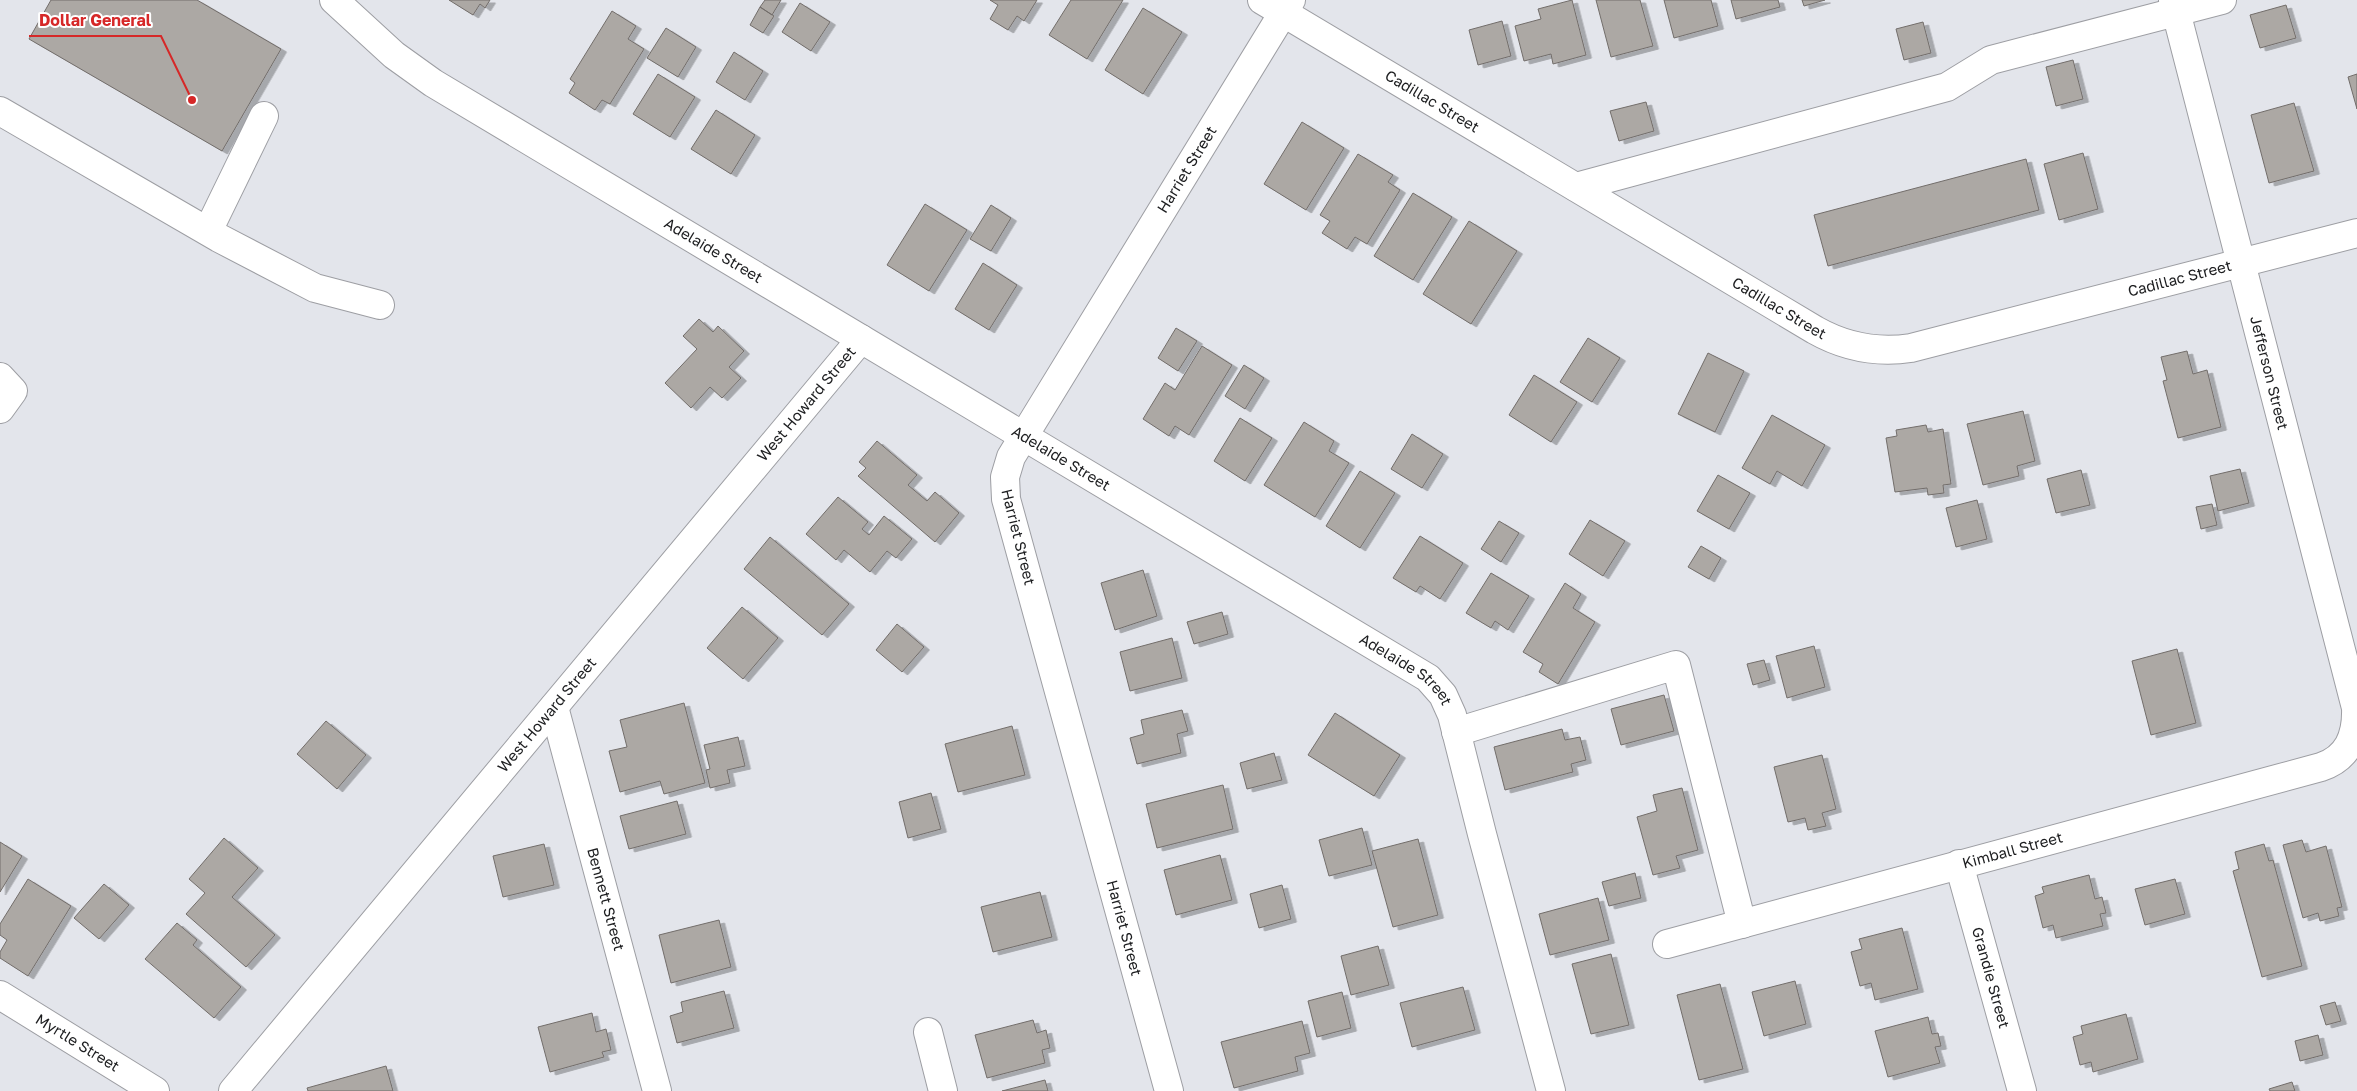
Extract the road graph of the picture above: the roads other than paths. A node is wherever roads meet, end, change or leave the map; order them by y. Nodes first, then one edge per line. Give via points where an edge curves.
1 (334, 0) edge
2 (2222, 0) edge
3 (1279, 4) edge
4 (2174, 6) edge
5 (0, 112) edge
6 (264, 116) dead end
7 (1576, 187) junction
8 (208, 231) junction
9 (2357, 233) edge
10 (2240, 263) junction
11 (380, 305) dead end
12 (861, 339) junction
13 (0, 377) edge
14 (0, 409) edge
15 (1024, 436) junction
16 (554, 707) junction
17 (1456, 732) junction
18 (2355, 736) edge
19 (1960, 864) junction
20 (1742, 924) junction
21 (1667, 944) dead end
22 (0, 995) edge
23 (928, 1032) dead end
24 (155, 1091) edge
25 (232, 1091) edge
26 (658, 1091) edge
27 (943, 1091) edge
28 (1168, 1091) edge
29 (1551, 1091) edge
30 (2022, 1091) edge

1 - 12 street, Adelaide Street via 394,55 428,80
2 - 4 street
3 - 7 street, Cadillac Street
3 - 15 street, Harriet Street
4 - 7 street via 1991,60 1947,87
4 - 10 street, Jefferson Street
5 - 8 street
6 - 8 street
7 - 10 street, Cadillac Street via 1825,336 1850,345 1882,350 1917,347
8 - 11 street via 315,288
9 - 10 street, Cadillac Street
10 - 18 street, Jefferson Street via 2356,708
12 - 15 street, Adelaide Street
12 - 16 street, West Howard Street
13 - 14 street via 13,391
15 - 17 street, Adelaide Street via 1422,674 1443,695
15 - 28 street, Harriet Street via 1006,468 1006,500
16 - 25 street, West Howard Street
16 - 26 street, Bennett Street
17 - 20 street via 1676,665
17 - 29 street, Adelaide Street
18 - 19 street, Kimball Street via 2335,761 2321,767
19 - 20 street, Kimball Street
19 - 30 street, Grandie Street
20 - 21 street, Kimball Street
22 - 24 street, Myrtle Street
23 - 27 street

